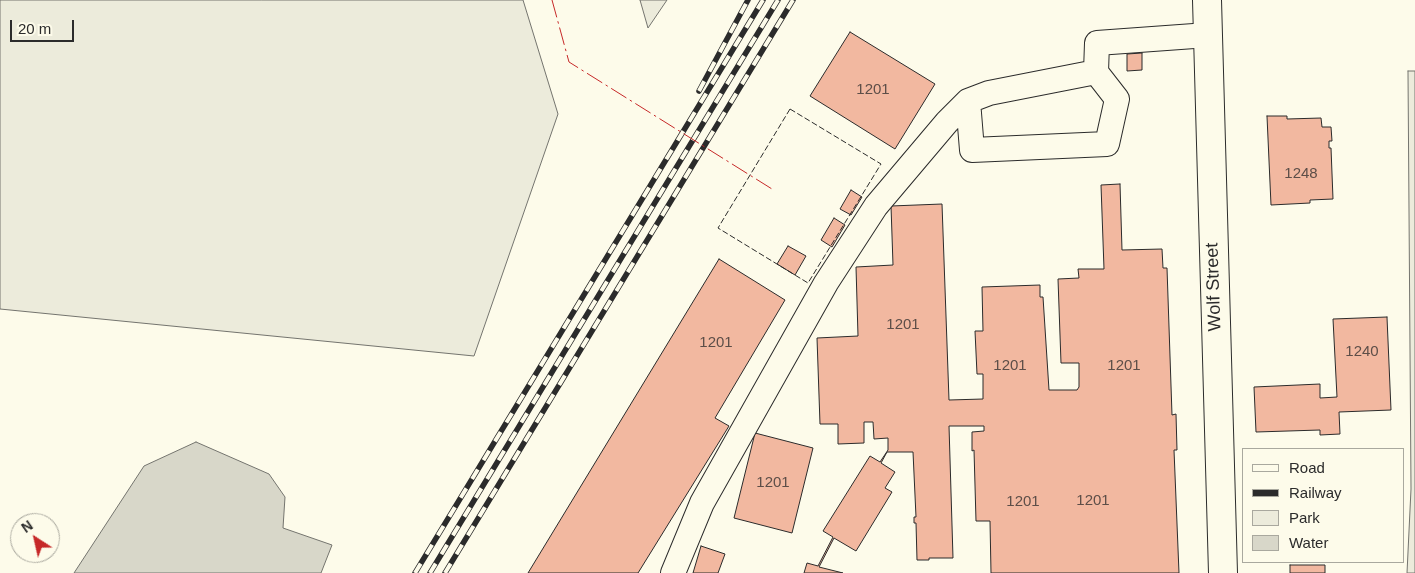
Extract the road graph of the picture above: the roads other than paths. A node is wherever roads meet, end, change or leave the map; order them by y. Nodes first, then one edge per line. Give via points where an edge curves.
1 (1207, 0) edge
2 (1208, 35) junction
3 (1096, 72) junction
4 (968, 101) junction
5 (673, 573) edge
6 (1223, 573) edge

1 - 2 main road, Wolf Street
2 - 3 lane via 1098,43
2 - 6 main road, Wolf Street
3 - 4 lane via 990,93
3 - 4 lane via 1117,99 1107,144 972,150
4 - 5 lane via 876,206 826,283 702,503

